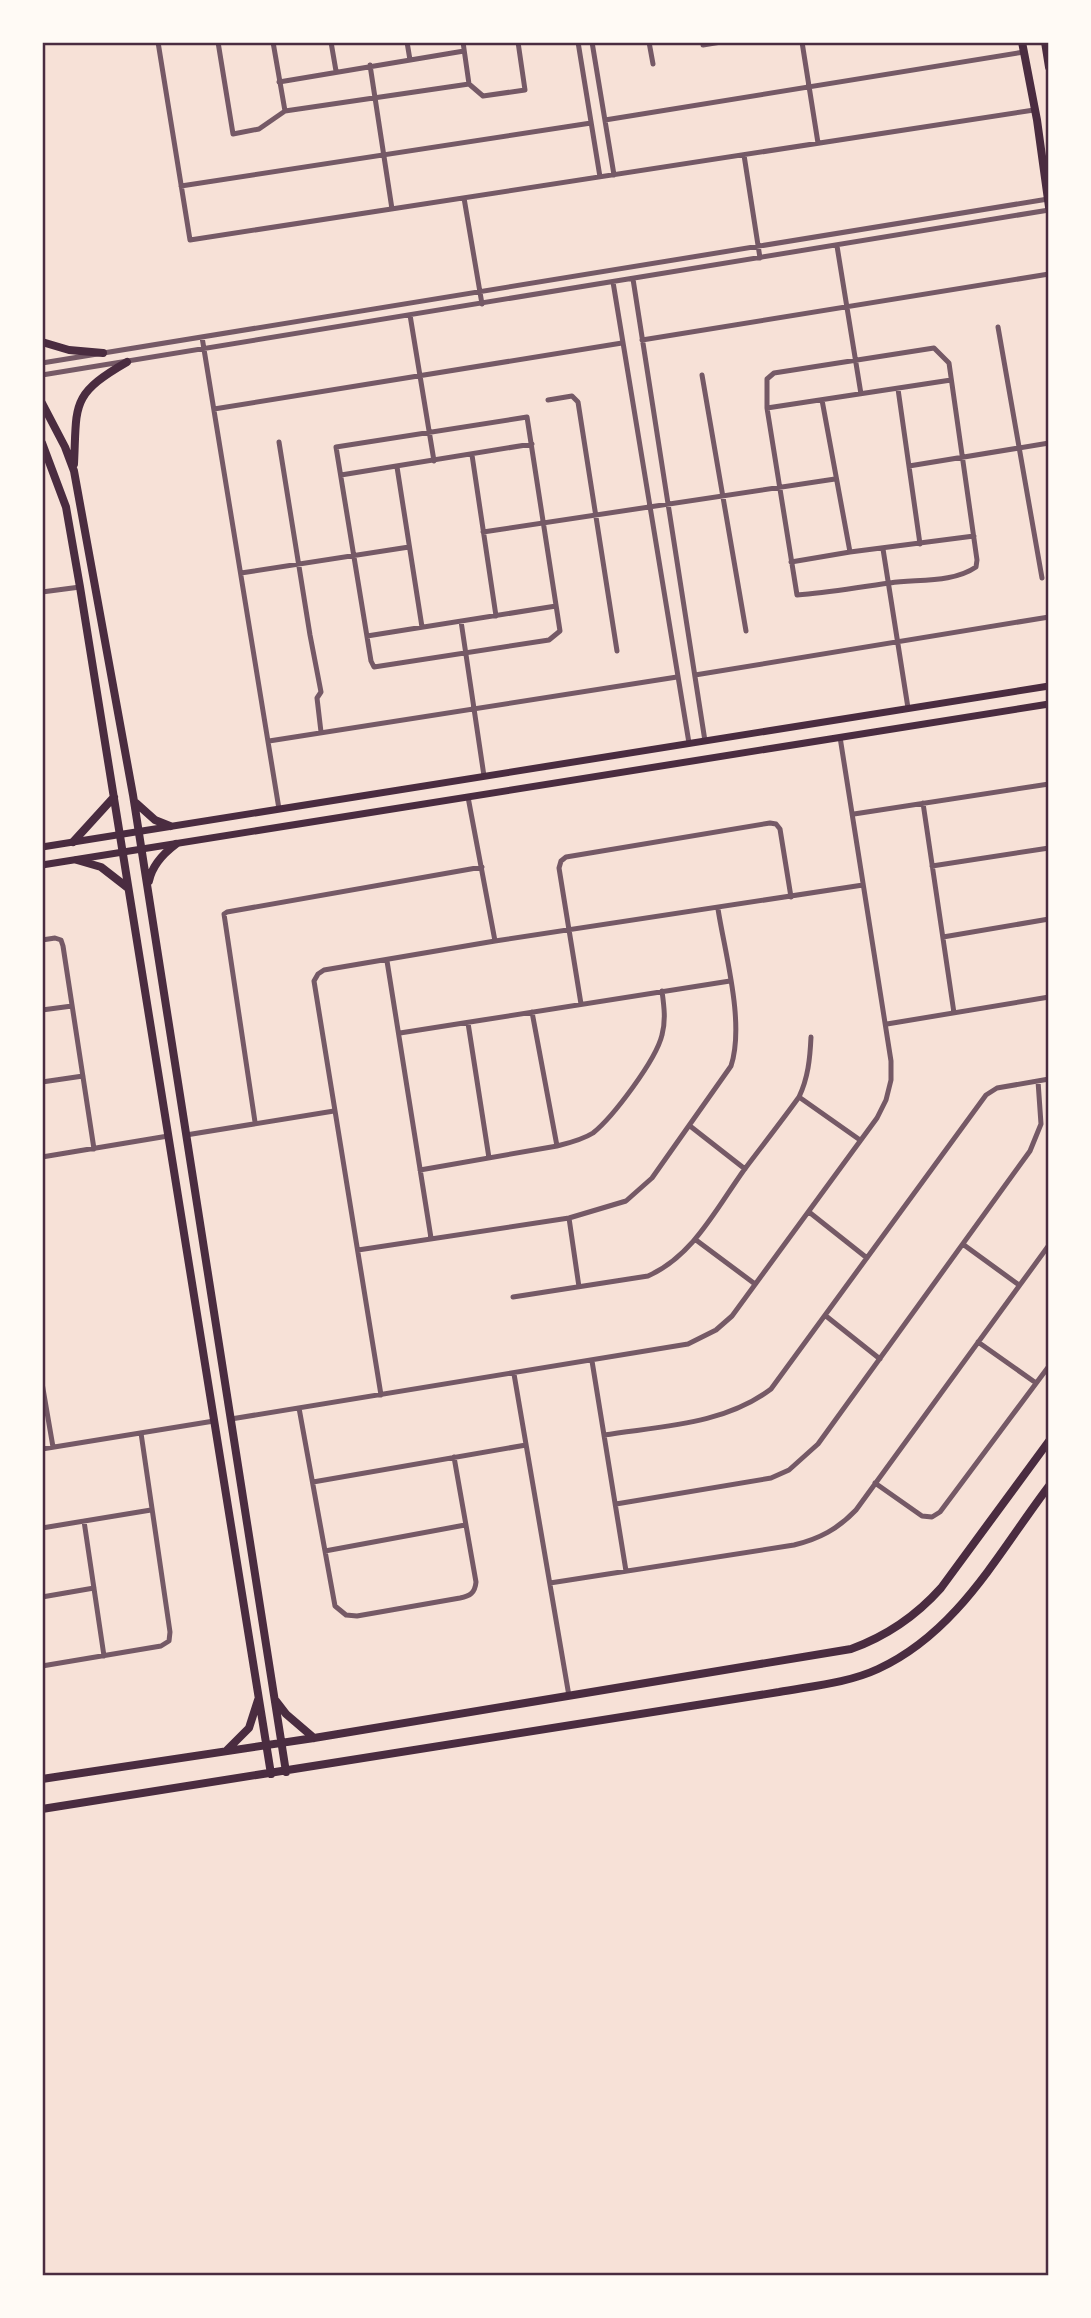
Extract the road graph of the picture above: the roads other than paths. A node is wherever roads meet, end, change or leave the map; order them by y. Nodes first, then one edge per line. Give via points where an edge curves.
1 (158, 42) edge
2 (218, 42) edge
3 (273, 42) edge
4 (331, 42) edge
5 (407, 42) edge
6 (463, 42) edge
7 (518, 42) edge
8 (578, 42) edge
9 (592, 42) edge
10 (649, 42) edge
11 (703, 42) edge
12 (720, 42) edge
13 (803, 42) edge
14 (1022, 42) edge
15 (1045, 42) edge
16 (464, 51) junction
17 (1024, 52) junction
18 (410, 60) junction
19 (653, 64) dead end
20 (370, 65) junction
21 (1049, 67) edge
22 (336, 71) junction
23 (279, 82) junction
24 (469, 84) junction
25 (808, 87) junction
26 (376, 99) junction
27 (1034, 110) junction
28 (285, 111) junction
29 (605, 120) junction
30 (591, 123) junction
31 (818, 143) junction
32 (384, 155) junction
33 (744, 155) junction
34 (614, 175) junction
35 (600, 177) junction
36 (181, 186) junction
37 (464, 198) junction
38 (1048, 205) edge
39 (392, 209) junction
40 (758, 246) junction
41 (837, 246) junction
42 (760, 258) junction
43 (1049, 274) edge
44 (633, 279) junction
45 (613, 282) junction
46 (479, 292) junction
47 (482, 304) junction
48 (846, 307) junction
49 (410, 315) junction
50 (998, 327) dead end
51 (202, 337) junction
52 (642, 340) junction
53 (42, 342) edge
54 (622, 343) junction
55 (205, 349) junction
56 (103, 353) junction
57 (857, 359) junction
58 (127, 362) junction
59 (42, 363) edge
60 (42, 375) edge
61 (702, 375) dead end
62 (419, 376) junction
63 (951, 380) junction
64 (898, 389) junction
65 (861, 394) junction
66 (548, 400) dead end
67 (822, 400) junction
68 (42, 403) edge
69 (767, 408) junction
70 (214, 409) junction
71 (429, 432) junction
72 (279, 442) dead end
73 (42, 443) edge
74 (1049, 443) edge
75 (532, 444) junction
76 (1019, 448) junction
77 (472, 455) junction
78 (961, 457) junction
79 (434, 461) junction
80 (909, 466) junction
81 (397, 467) junction
82 (74, 471) junction
83 (341, 475) junction
84 (835, 479) junction
85 (778, 488) junction
86 (723, 496) junction
87 (668, 504) junction
88 (650, 507) junction
89 (594, 516) junction
90 (544, 523) junction
91 (483, 532) junction
92 (974, 536) junction
93 (920, 544) junction
94 (409, 547) junction
95 (883, 549) junction
96 (850, 552) junction
97 (354, 555) junction
98 (791, 562) junction
99 (299, 564) junction
100 (241, 573) junction
101 (1042, 578) dead end
102 (890, 583) junction
103 (80, 587) junction
104 (42, 592) edge
105 (556, 606) junction
106 (496, 616) junction
107 (1049, 617) edge
108 (461, 621) junction
109 (422, 627) junction
110 (746, 631) dead end
111 (367, 636) junction
112 (898, 642) junction
113 (465, 651) junction
114 (617, 651) dead end
115 (695, 675) junction
116 (677, 677) junction
117 (1049, 685) edge
118 (1049, 704) edge
119 (908, 708) junction
120 (475, 709) junction
121 (321, 732) junction
122 (840, 737) junction
123 (269, 741) junction
124 (705, 741) junction
125 (689, 743) junction
126 (556, 764) junction
127 (484, 776) junction
128 (560, 782) junction
129 (1049, 784) edge
130 (133, 795) junction
131 (114, 797) junction
132 (468, 797) junction
133 (923, 803) junction
134 (279, 809) junction
135 (854, 814) junction
136 (170, 826) junction
137 (139, 831) junction
138 (120, 834) junction
139 (73, 842) junction
140 (176, 844) junction
141 (42, 847) edge
142 (1049, 848) edge
143 (142, 849) junction
144 (123, 852) junction
145 (77, 860) junction
146 (42, 865) edge
147 (932, 866) junction
148 (482, 867) junction
149 (863, 885) junction
150 (128, 888) junction
151 (148, 888) junction
152 (791, 897) junction
153 (718, 909) junction
154 (1049, 919) edge
155 (568, 930) junction
156 (943, 937) junction
157 (42, 940) edge
158 (495, 941) junction
159 (387, 961) junction
160 (730, 981) junction
161 (662, 992) junction
162 (1049, 997) edge
163 (580, 1004) junction
164 (72, 1006) junction
165 (42, 1010) edge
166 (532, 1012) junction
167 (954, 1013) junction
168 (468, 1023) junction
169 (887, 1024) junction
170 (400, 1033) junction
171 (811, 1037) dead end
172 (83, 1076) junction
173 (1049, 1079) edge
174 (1038, 1081) junction
175 (42, 1082) edge
176 (799, 1097) junction
177 (334, 1111) junction
178 (255, 1122) junction
179 (690, 1126) junction
180 (186, 1135) junction
181 (168, 1136) junction
182 (860, 1140) junction
183 (557, 1146) junction
184 (94, 1149) junction
185 (42, 1157) edge
186 (489, 1158) junction
187 (745, 1169) junction
188 (420, 1170) junction
189 (809, 1212) junction
190 (569, 1218) junction
191 (431, 1238) junction
192 (696, 1240) junction
193 (964, 1245) junction
194 (1049, 1245) edge
195 (358, 1250) junction
196 (867, 1258) junction
197 (755, 1284) junction
198 (1019, 1285) junction
199 (579, 1287) junction
200 (513, 1297) dead end
201 (825, 1316) junction
202 (978, 1342) junction
203 (880, 1359) junction
204 (592, 1361) junction
205 (1049, 1366) edge
206 (514, 1374) junction
207 (42, 1382) edge
208 (1036, 1383) junction
209 (381, 1395) junction
210 (299, 1408) junction
211 (231, 1419) junction
212 (214, 1420) junction
213 (141, 1433) junction
214 (604, 1436) junction
215 (1049, 1441) edge
216 (526, 1445) junction
217 (53, 1447) junction
218 (42, 1449) edge
219 (454, 1457) junction
220 (313, 1482) junction
221 (875, 1483) junction
222 (1049, 1486) edge
223 (616, 1504) junction
224 (151, 1510) junction
225 (84, 1521) junction
226 (465, 1525) junction
227 (42, 1528) edge
228 (325, 1551) junction
229 (626, 1571) junction
230 (550, 1583) junction
231 (94, 1588) junction
232 (42, 1597) edge
233 (104, 1656) junction
234 (42, 1666) edge
235 (569, 1696) junction
236 (259, 1698) junction
237 (274, 1699) junction
238 (314, 1738) junction
239 (281, 1743) junction
240 (267, 1745) junction
241 (226, 1751) junction
242 (286, 1772) junction
243 (271, 1774) junction
244 (42, 1779) edge
245 (42, 1809) edge

1 - 36 street
2 - 28 street via 233,134 260,130
3 - 23 street
4 - 22 street
5 - 18 street
6 - 16 street
7 - 24 street via 525,90 483,96
8 - 30 street
9 - 29 street
10 - 19 street
11 - 12 street
13 - 25 street
14 - 17 main road
15 - 21 main road
16 - 18 street
16 - 24 street
17 - 25 street
17 - 27 main road
18 - 20 street
20 - 22 street
20 - 26 street
22 - 23 street
23 - 28 street
24 - 26 street
25 - 29 street
25 - 31 street
26 - 28 street
26 - 32 street
27 - 31 street
27 - 38 main road
29 - 34 street
30 - 32 street
30 - 35 street
31 - 33 street
32 - 36 street
32 - 39 street
33 - 34 street
33 - 40 street
34 - 35 street
35 - 37 street
36 - 39 street via 190,240
37 - 39 street
37 - 46 street
38 - 40 street
38 - 41 street
40 - 42 street
40 - 46 street
41 - 42 street
41 - 48 street
42 - 44 street
43 - 48 street
44 - 45 street
44 - 52 street
45 - 47 street
45 - 54 street
46 - 47 street
46 - 51 street
47 - 49 street
48 - 52 street
48 - 57 street
49 - 55 street
49 - 62 street
50 - 76 street
51 - 55 street
51 - 56 street
52 - 87 street
53 - 56 main road via 69,351
54 - 62 street
54 - 88 street
55 - 58 street
55 - 70 street
56 - 59 street
57 - 63 street via 934,348 949,363
57 - 65 street
57 - 69 street via 774,373 767,379
58 - 60 street
58 - 82 main road via 99,377 80,402 75,415
61 - 86 street
62 - 70 street
62 - 71 street
63 - 64 street
63 - 78 street
64 - 65 street
64 - 80 street
65 - 67 street
66 - 89 street via 572,396 578,401
67 - 69 street
67 - 84 street
68 - 82 main road
69 - 85 street
70 - 100 street
71 - 75 street via 527,417
71 - 79 street
71 - 83 street via 336,447
72 - 99 street
73 - 103 main road via 66,507
74 - 76 street
75 - 77 street
75 - 90 street
76 - 78 street
76 - 101 street
77 - 79 street
77 - 91 street
78 - 80 street
78 - 92 street
79 - 81 street
80 - 93 street
81 - 83 street
81 - 94 street
82 - 130 main road
83 - 97 street
84 - 85 street
84 - 96 street
85 - 86 street
85 - 98 street
86 - 87 street
86 - 110 street
87 - 88 street
87 - 115 street
88 - 89 street
88 - 116 street
89 - 90 street
89 - 114 street
90 - 91 street
90 - 105 street
91 - 106 street
92 - 93 street
92 - 102 street via 977,560 970,571
93 - 95 street
94 - 97 street
94 - 109 street
95 - 96 street
95 - 102 street
96 - 98 street
97 - 99 street
97 - 111 street
98 - 102 street via 796,595
99 - 100 street
99 - 121 street via 321,692 317,698
100 - 123 street
102 - 112 street
103 - 104 street
103 - 131 main road
105 - 106 street
105 - 113 street via 560,631 549,640
106 - 108 street
107 - 112 street
108 - 109 street
108 - 113 street
109 - 111 street
111 - 113 street via 374,667
112 - 115 street
112 - 119 street
113 - 120 street
115 - 124 street
116 - 120 street
116 - 125 street
117 - 119 main road
118 - 122 main road
119 - 124 main road
120 - 121 street
120 - 127 street
121 - 123 street
122 - 128 main road
122 - 135 street
123 - 134 street
124 - 125 main road
125 - 126 main road
126 - 127 main road
126 - 128 main road
127 - 134 main road
128 - 132 main road
129 - 133 street
130 - 136 main road via 146,814
130 - 137 main road
131 - 138 main road
131 - 139 main road
132 - 140 main road
132 - 148 street
133 - 135 street
133 - 147 street
134 - 136 main road
135 - 149 street
136 - 137 main road
137 - 138 main road
137 - 143 main road
138 - 139 main road
138 - 144 main road
139 - 141 main road
140 - 143 main road
140 - 151 main road via 153,870
142 - 147 street
143 - 144 main road
143 - 151 main road
144 - 145 main road
144 - 150 main road
145 - 146 main road
145 - 150 main road via 101,867
147 - 156 street
148 - 158 street
148 - 178 street via 225,914
149 - 152 street
149 - 169 street
150 - 181 main road
151 - 180 main road
152 - 153 street
152 - 155 street via 780,829 770,823 566,857 559,868
153 - 155 street
153 - 160 street
154 - 156 street
155 - 158 street
155 - 163 street
156 - 167 street
157 - 164 street via 61,940
158 - 159 street
159 - 170 street
159 - 177 street via 324,970 314,981
160 - 161 street
160 - 179 street via 738,1030 736,1052
161 - 163 street
161 - 183 street via 664,1023 657,1051 601,1125 577,1141
162 - 167 street
163 - 166 street
164 - 165 street
164 - 172 street
166 - 168 street
166 - 183 street
167 - 169 street
168 - 170 street
168 - 186 street
169 - 182 street via 889,1090 877,1118
170 - 188 street
171 - 176 street via 809,1068
172 - 175 street
172 - 184 street
173 - 174 street
174 - 193 street via 1042,1113 1038,1136
174 - 196 street via 997,1088 986,1095
176 - 182 street
176 - 187 street
177 - 178 street
177 - 195 street
178 - 180 street
179 - 187 street
179 - 190 street via 652,1178 632,1196
180 - 211 main road
181 - 184 street
181 - 212 main road
182 - 189 street
183 - 186 street
184 - 185 street
186 - 188 street
187 - 192 street
188 - 191 street
189 - 196 street
189 - 197 street
190 - 191 street
190 - 199 street
191 - 195 street
192 - 197 street
192 - 199 street via 669,1265 648,1276
193 - 198 street
193 - 203 street
194 - 198 street
195 - 209 street
196 - 201 street
197 - 204 street via 732,1316 702,1338
198 - 202 street
199 - 200 street
201 - 203 street
201 - 214 street via 771,1390 755,1401 710,1418
202 - 208 street
202 - 221 street
203 - 223 street via 818,1444 789,1470 752,1483
204 - 206 street
204 - 214 street
205 - 208 street
206 - 209 street
206 - 216 street
207 - 217 street
208 - 221 street via 940,1513 922,1516
209 - 210 street
210 - 211 street
210 - 220 street
211 - 237 main road
212 - 213 street
212 - 236 main road
213 - 217 street
213 - 224 street
214 - 223 street
215 - 235 main road via 941,1588 923,1608 883,1636 851,1649 806,1658
216 - 219 street
216 - 230 street
217 - 218 street
219 - 220 street
219 - 226 street
220 - 228 street
221 - 229 street via 846,1521 808,1542
222 - 242 main road via 949,1620 915,1648 867,1673 779,1692
223 - 229 street
224 - 225 street
224 - 233 street via 169,1641
225 - 227 street
225 - 231 street
226 - 228 street
226 - 228 street via 476,1582 469,1596 460,1598 346,1615 335,1606
229 - 230 street
230 - 235 street
231 - 232 street
231 - 233 street
233 - 234 street
235 - 238 main road
236 - 240 main road
236 - 241 main road via 250,1728
237 - 238 main road
237 - 239 main road
238 - 239 main road
239 - 240 main road
239 - 242 main road
240 - 241 main road
240 - 243 main road
241 - 244 main road
242 - 243 main road
243 - 245 main road

